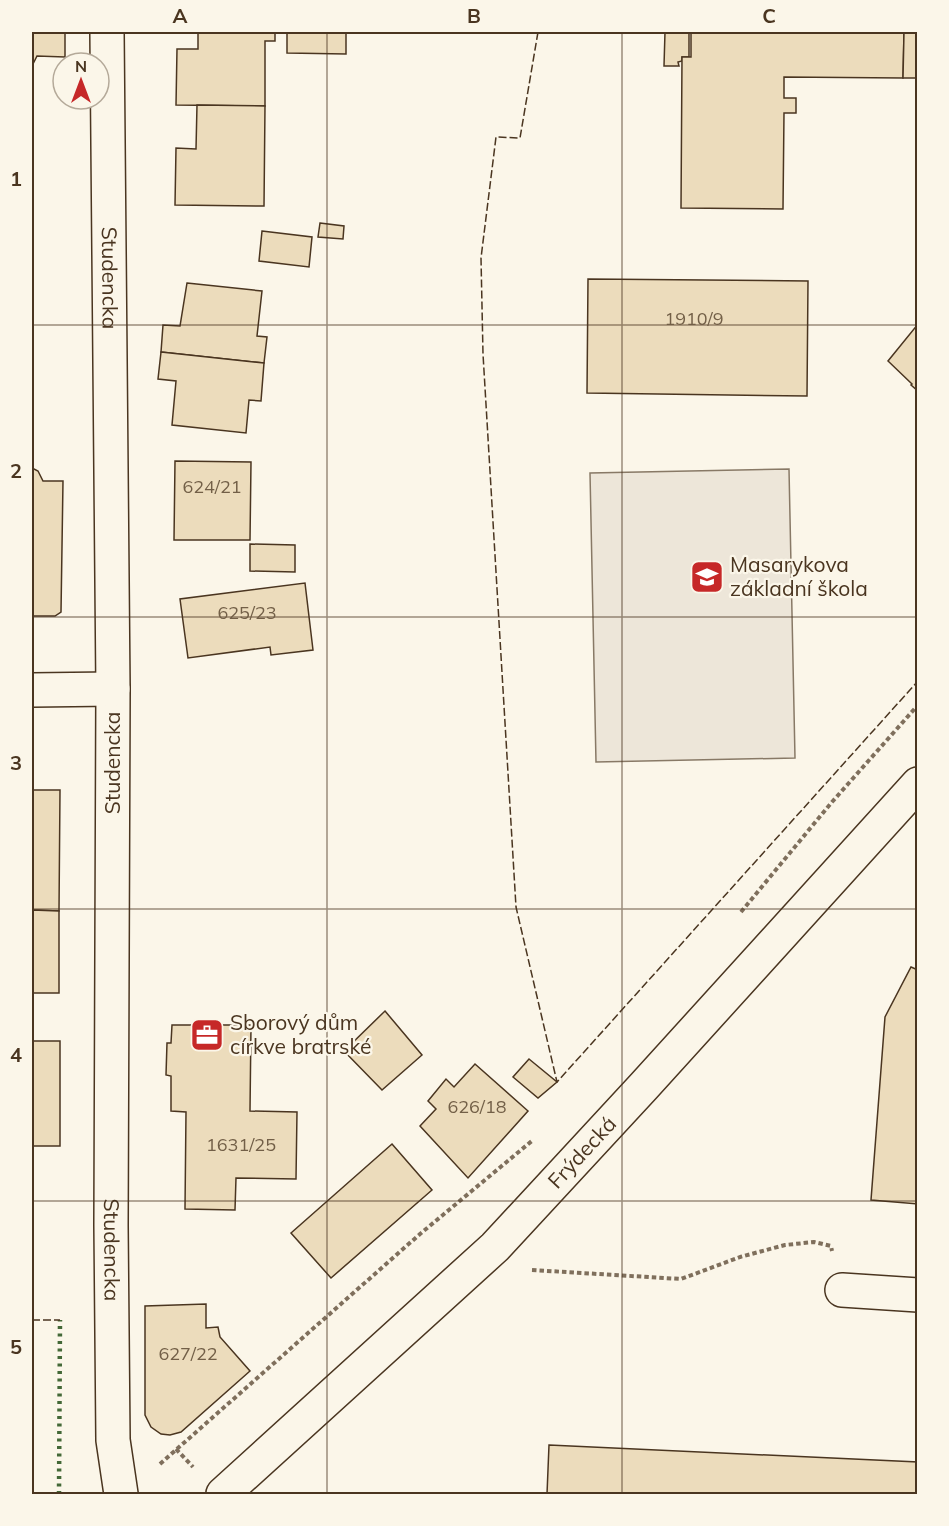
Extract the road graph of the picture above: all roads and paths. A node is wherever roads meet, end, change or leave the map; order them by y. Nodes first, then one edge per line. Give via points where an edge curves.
1 (107, 32) edge
2 (113, 689) junction
3 (32, 690) edge
4 (918, 705) edge
5 (918, 784) edge
6 (741, 912) dead end
7 (539, 1135) dead end
8 (522, 1270) dead end
9 (843, 1290) joint
10 (918, 1295) edge
11 (159, 1464) dead end
12 (121, 1494) edge
13 (223, 1494) edge

1 - 2 street, Studencka
2 - 3 street
2 - 12 street, Studencka via 112,1416
4 - 6 path
5 - 13 street, Frýdecká via 495,1247
7 - 11 path via 420,1234
8 - 9 path via 681,1279 740,1257 814,1242 831,1246
9 - 10 street

